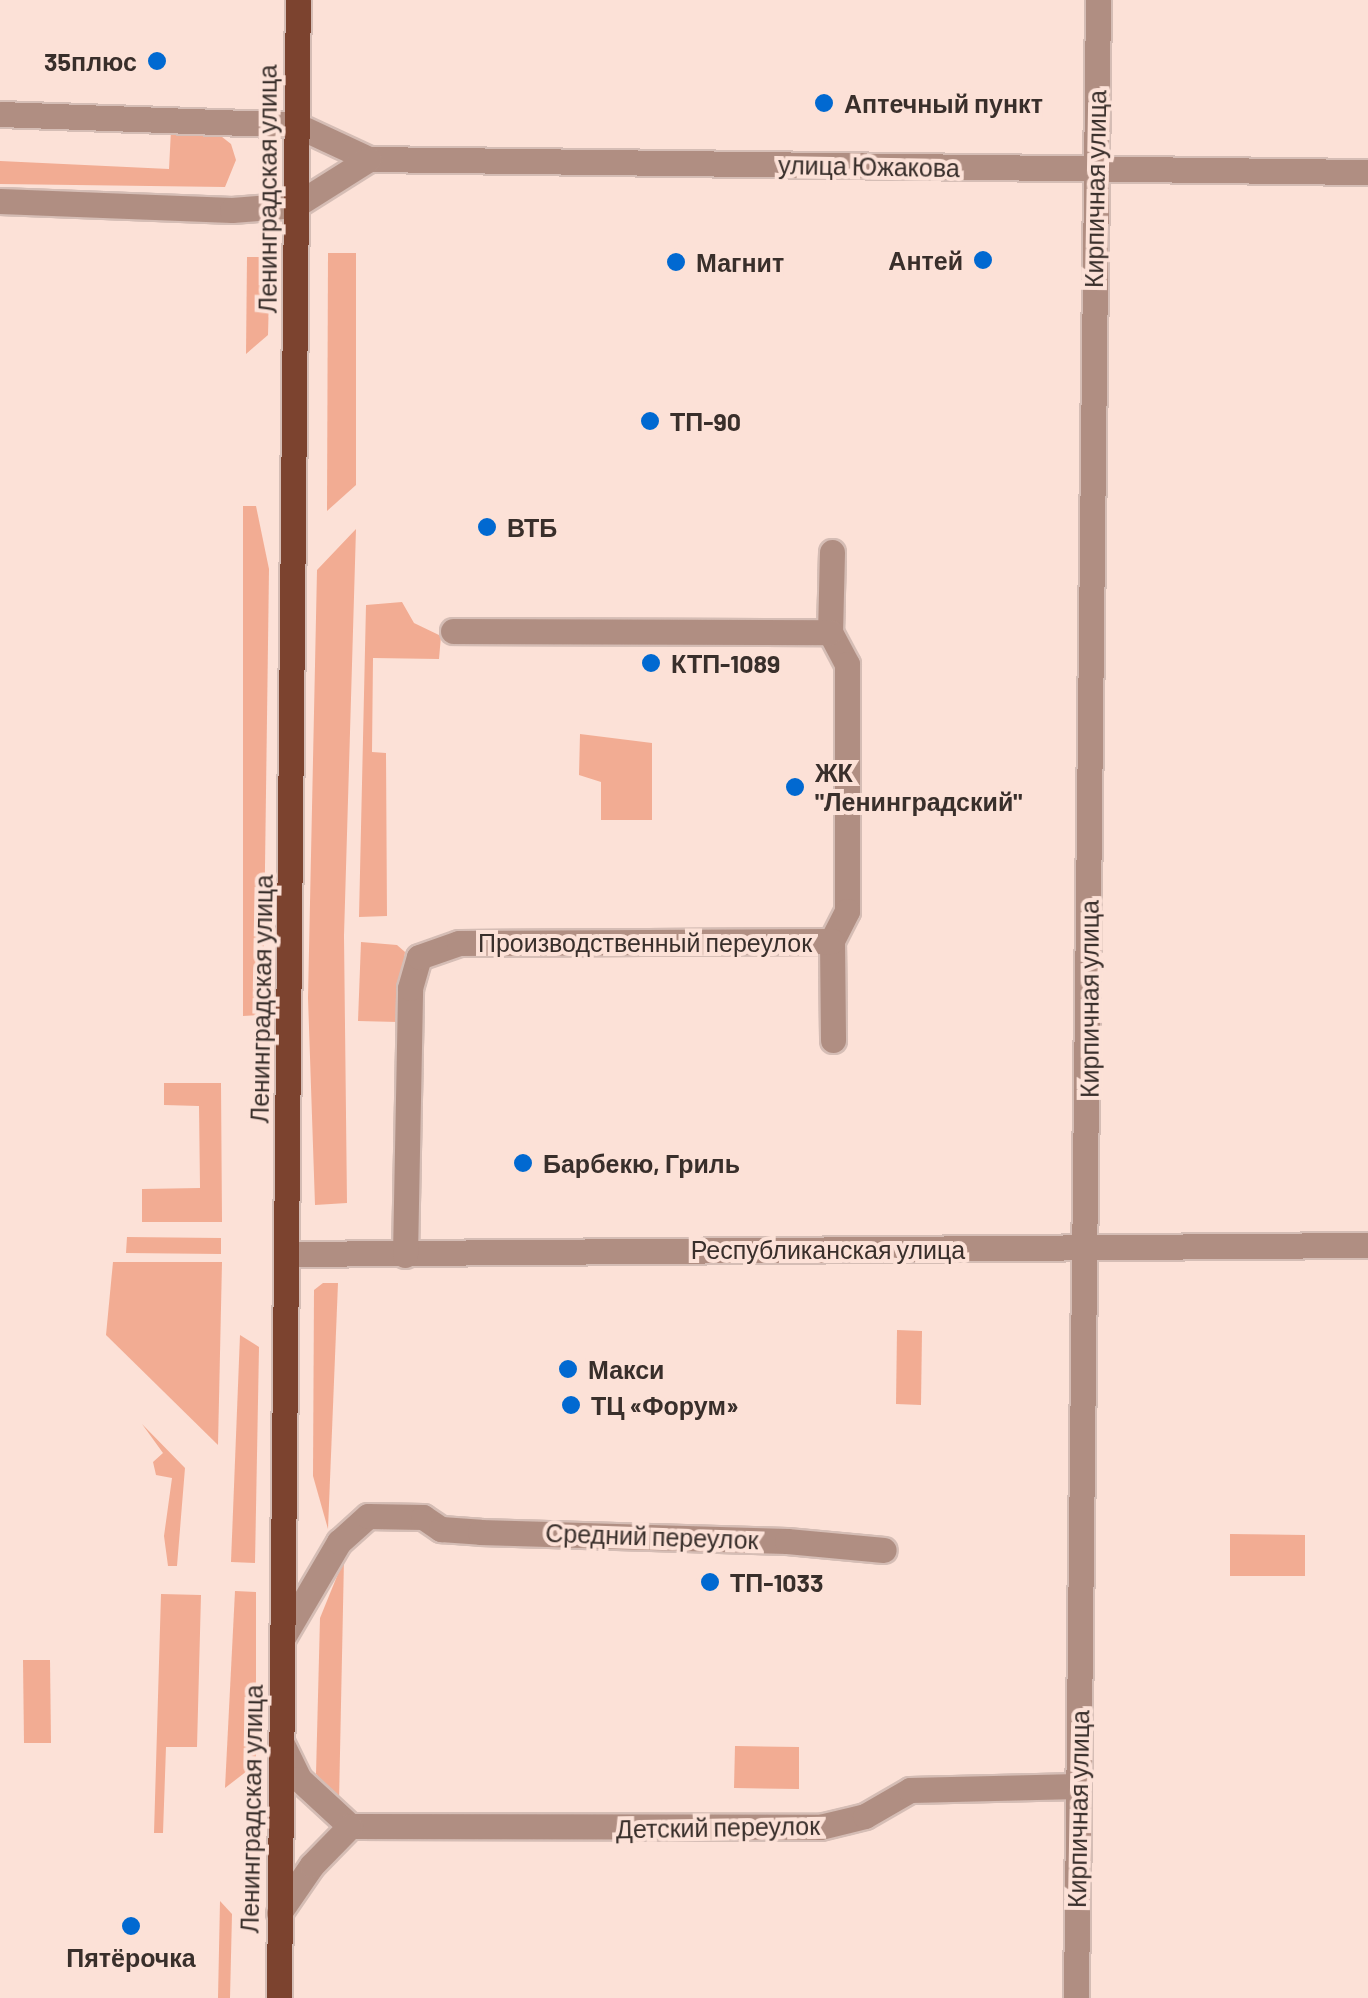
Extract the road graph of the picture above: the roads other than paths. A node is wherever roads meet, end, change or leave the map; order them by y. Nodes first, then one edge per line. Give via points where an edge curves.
1 (298, 0) edge
2 (1098, 0) edge
3 (0, 114) edge
4 (296, 125) junction
5 (370, 159) junction
6 (1094, 169) junction
7 (1368, 172) edge
8 (0, 201) edge
9 (296, 205) junction
10 (832, 552) dead end
11 (453, 631) dead end
12 (830, 632) junction
13 (832, 942) junction
14 (833, 1040) dead end
15 (1368, 1245) edge
16 (1083, 1246) junction
17 (288, 1254) junction
18 (405, 1255) junction
19 (884, 1550) dead end
20 (282, 1639) junction
21 (282, 1744) junction
22 (1078, 1786) junction
23 (350, 1826) junction
24 (280, 1913) junction
25 (279, 1998) edge
26 (1076, 1998) edge

1 - 4 main road, Ленинградская улица
2 - 6 street, Кирпичная улица
3 - 4 street
4 - 5 street, улица Южакова
4 - 9 main road, Ленинградская улица
5 - 6 street, улица Южакова
5 - 9 street
6 - 7 street, улица Южакова
6 - 16 street, Кирпичная улица
8 - 9 street via 232,210
9 - 17 main road, Ленинградская улица
10 - 12 street, Производственный переулок
11 - 12 street
12 - 13 street, Производственный переулок via 847,664 847,911
13 - 14 street, Производственный переулок
13 - 18 street, Производственный переулок via 459,943 419,957 410,988
15 - 16 street, Республиканская улица
16 - 18 street, Республиканская улица
16 - 22 street, Кирпичная улица
17 - 18 street, Республиканская улица
17 - 20 main road, Ленинградская улица
19 - 20 street, Средний переулок via 788,1540 480,1532 441,1529 423,1517 368,1516 339,1542
20 - 21 main road, Ленинградская улица
21 - 23 street via 299,1779
21 - 24 main road, Ленинградская улица
22 - 23 street, Детский переулок via 910,1790 865,1816 820,1828
22 - 26 street, Кирпичная улица
23 - 24 street via 312,1864
24 - 25 main road, Ленинградская улица

